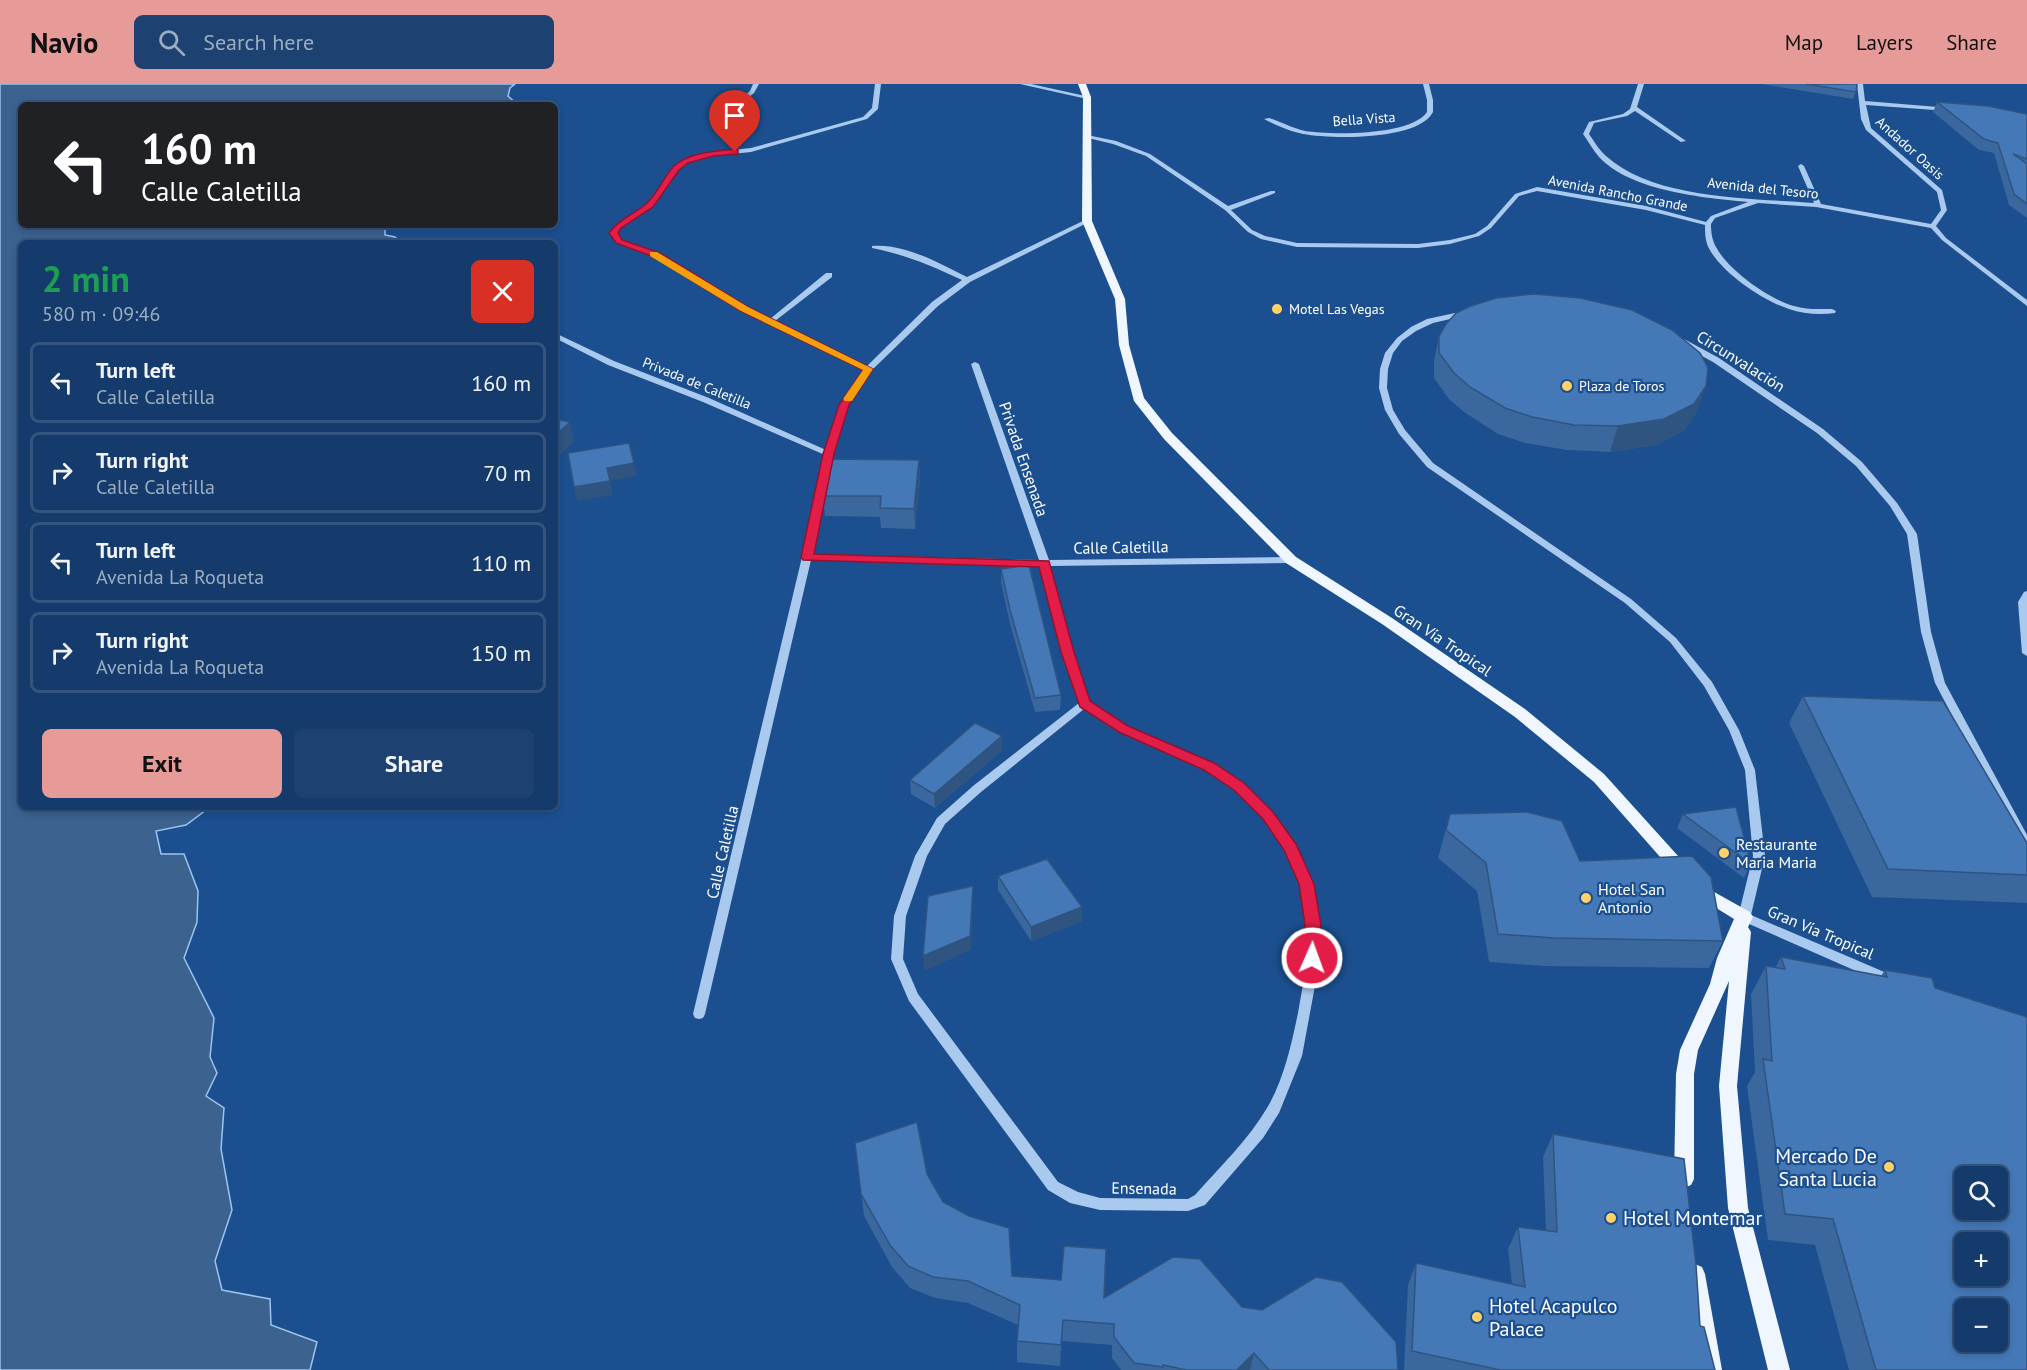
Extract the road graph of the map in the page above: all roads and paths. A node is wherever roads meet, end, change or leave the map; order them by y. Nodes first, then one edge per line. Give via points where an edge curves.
1 (756, 84) edge
2 (879, 84) edge
3 (1023, 84) edge
4 (1056, 84) edge
5 (1082, 84) edge
6 (1426, 84) edge
7 (1641, 84) edge
8 (1860, 84) edge
9 (1062, 92) junction
10 (1087, 97) junction
11 (739, 103) dead end
12 (1865, 103) junction
13 (1634, 108) junction
14 (1958, 110) edge
15 (1267, 119) dead end
16 (1088, 137) junction
17 (1683, 141) dead end
18 (1801, 166) dead end
19 (1273, 192) dead end
20 (1756, 201) junction
21 (1818, 205) junction
22 (1227, 209) junction
23 (1087, 221) junction
24 (1708, 224) junction
25 (1933, 225) junction
26 (874, 247) dead end
27 (829, 275) dead end
28 (967, 279) junction
29 (2027, 304) edge
30 (1478, 311) edge
31 (1832, 311) dead end
32 (770, 322) junction
33 (1667, 335) edge
34 (558, 336) edge
35 (975, 364) dead end
36 (868, 369) junction
37 (829, 454) junction
38 (807, 557) junction
39 (1291, 560) junction
40 (1045, 563) junction
41 (2027, 594) edge
42 (2027, 653) edge
43 (1084, 704) junction
44 (2027, 846) edge
45 (1744, 917) junction
46 (1907, 987) edge
47 (699, 1014) dead end
48 (1686, 1202) edge
49 (1693, 1258) edge
50 (1711, 1370) edge
51 (1779, 1370) edge

1 - 11 street
2 - 32 street via 875,109 865,118 751,150 712,154 685,162 676,168 650,205 618,226 614,233 619,242 657,255
3 - 9 street
4 - 9 street
5 - 10 main road, Gran Vía Tropical
6 - 15 street, Bella Vista via 1431,108 1428,116 1406,128 1322,134 1302,132
7 - 13 street
8 - 12 street, Andador Oasis
9 - 10 street
10 - 16 main road, Gran Vía Tropical
12 - 14 street
12 - 25 street, Andador Oasis via 1863,120 1868,129 1940,191 1944,210
13 - 17 street
13 - 20 street, Avenida del Tesoro via 1625,115 1592,122 1586,134 1613,167 1649,182
16 - 22 street, Avenida Rancho Grande via 1148,155
16 - 23 main road, Gran Vía Tropical
18 - 21 street
19 - 22 street
20 - 21 street, Avenida del Tesoro
20 - 24 street, Avenida Rancho Grande via 1713,217
21 - 25 street, Avenida del Tesoro
22 - 24 street, Avenida Rancho Grande via 1263,238 1336,247 1418,246 1477,235 1517,195 1537,189 1646,208
23 - 28 street, Calle Caletilla
23 - 39 main road, Gran Vía Tropical via 1120,299 1124,345 1138,399 1168,436
24 - 31 street via 1712,247 1750,284 1788,307
25 - 29 street via 1944,239
26 - 28 street via 912,254
27 - 32 street
28 - 36 street, Calle Caletilla via 935,304
30 - 45 street via 1430,320 1407,332 1391,347 1384,364 1389,410 1406,438 1431,465 1628,601 1673,640 1708,684 1734,730 1750,770 1759,856
32 - 36 street
33 - 44 street, Circunvalación via 1716,360 1820,431 1858,464 1894,505 1912,534 1926,632 1940,683
34 - 37 street, Privada de Caletilla via 611,363
35 - 40 street, Privada Ensenada
36 - 37 street, Calle Caletilla via 844,405
37 - 38 street, Calle Caletilla
38 - 40 street, Calle Caletilla
38 - 47 street, Calle Caletilla
39 - 40 street, Calle Caletilla
39 - 45 main road, Gran Vía Tropical via 1520,713 1599,778 1700,892
40 - 43 street
41 - 42 street via 2023,602
43 - 43 street, Ensenada via 1123,729 1209,767 1239,786 1268,815 1290,848 1306,884 1313,925 1311,975 1296,1056 1274,1109 1258,1134 1200,1200 1188,1205 1100,1204 1075,1198 1053,1186 913,997 897,959 900,916 921,856 941,821
45 - 46 street, Gran Vía Tropical
45 - 48 main road via 1689,1050 1685,1074
45 - 51 main road via 1728,1086 1738,1208
49 - 50 main road

